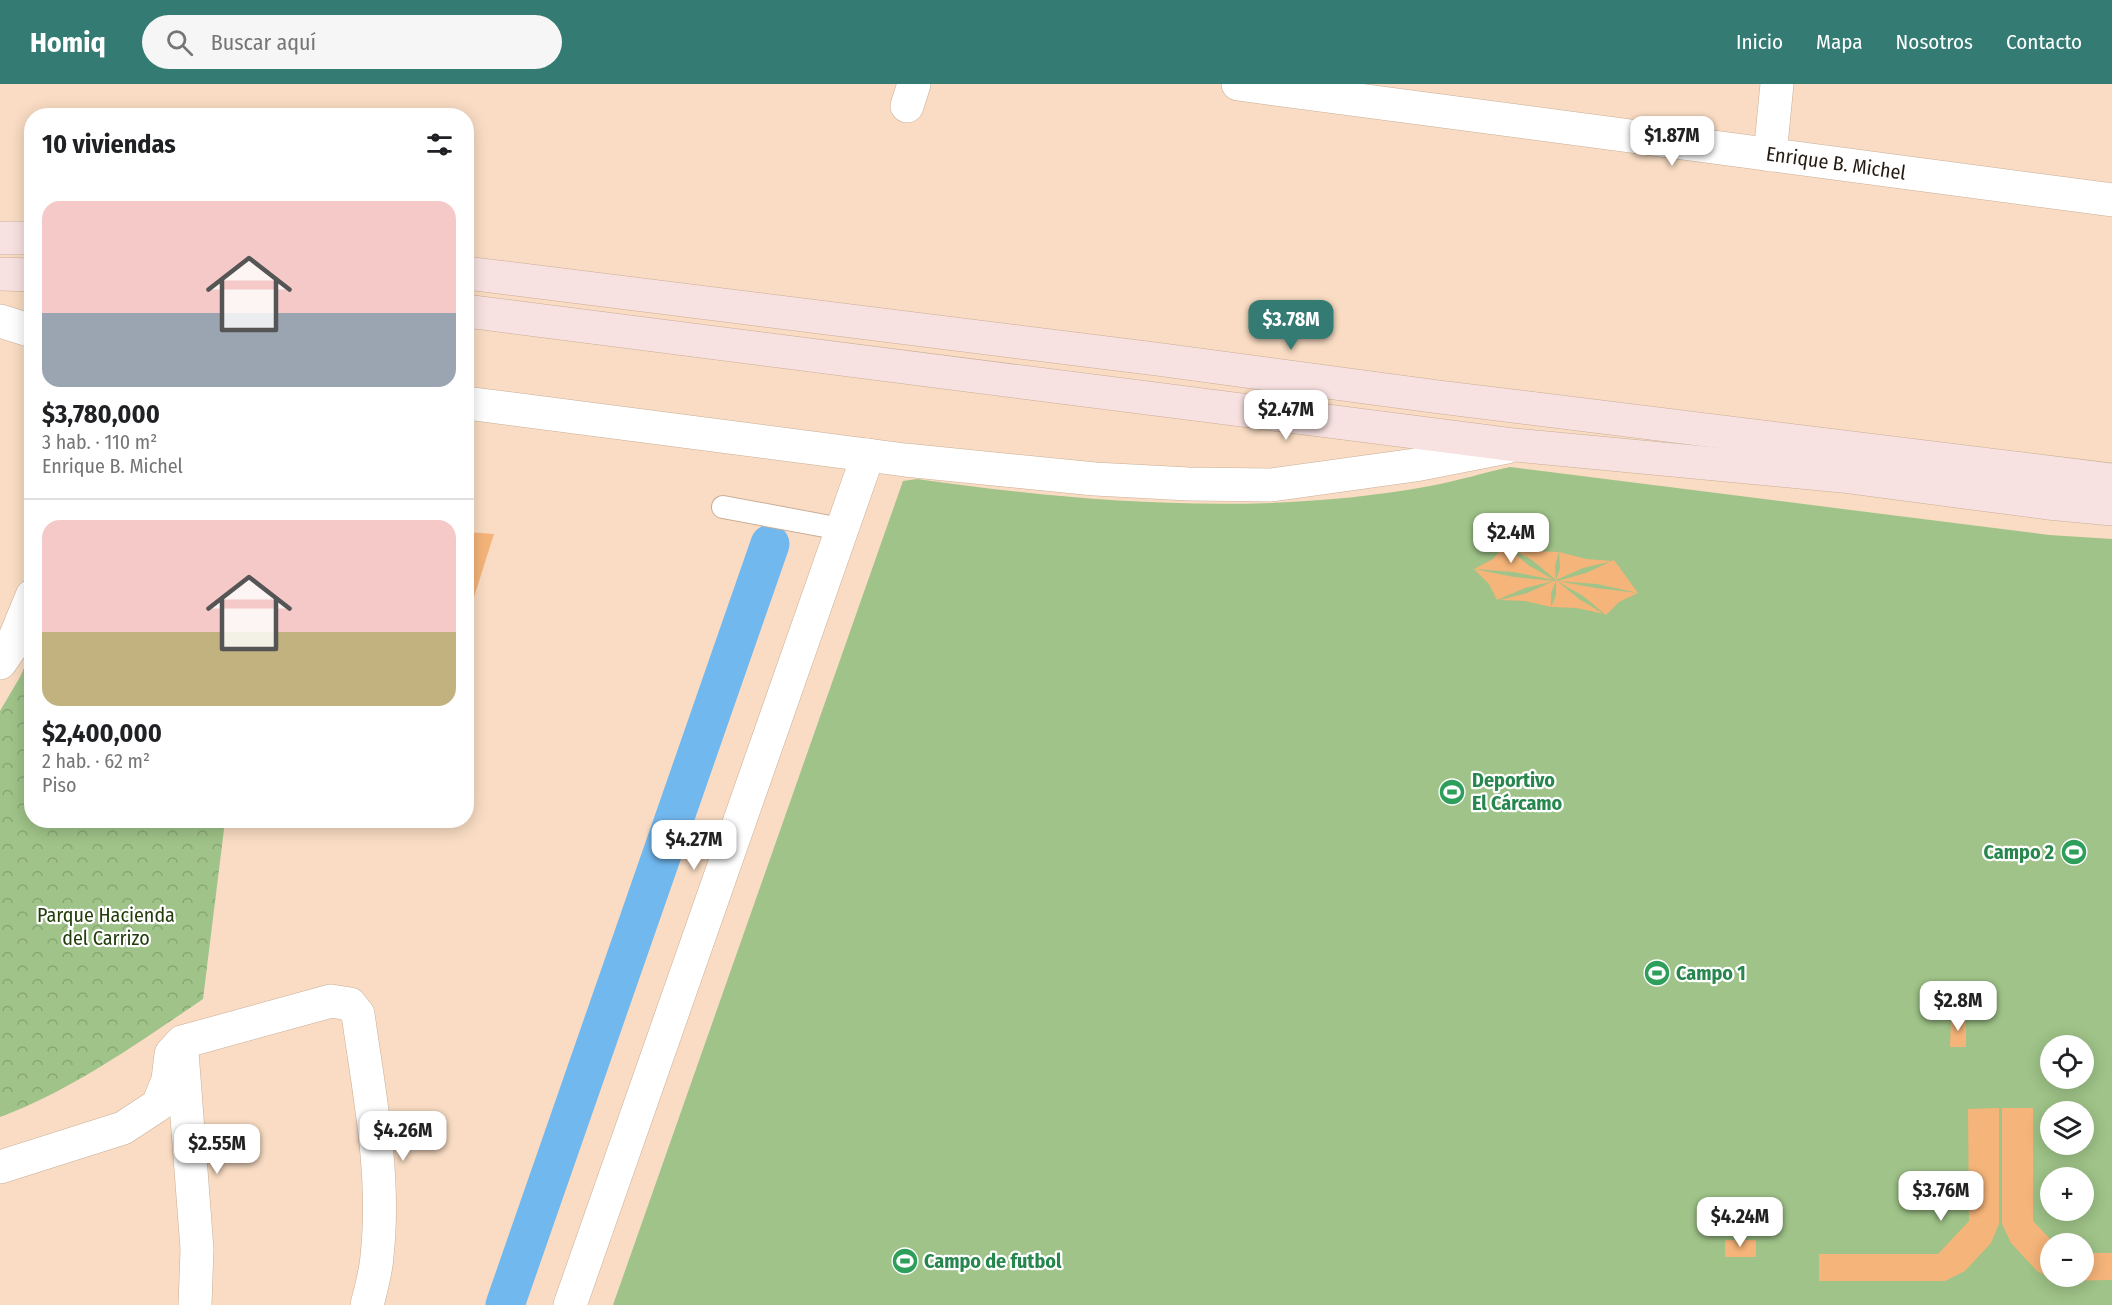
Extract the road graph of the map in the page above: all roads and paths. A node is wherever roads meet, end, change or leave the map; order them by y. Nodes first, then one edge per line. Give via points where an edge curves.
1 (1238, 84) edge
2 (1778, 84) edge
3 (1770, 155) junction
4 (2112, 200) edge
5 (0, 238) edge
6 (24, 238) edge
7 (0, 274) edge
8 (474, 274) edge
9 (24, 275) edge
10 (474, 312) edge
11 (0, 321) edge
12 (24, 328) edge
13 (474, 404) edge
14 (1515, 445) junction
15 (868, 455) junction
16 (2112, 480) edge
17 (723, 507) dead end
18 (2112, 508) edge
19 (841, 529) junction
20 (24, 615) edge
21 (0, 663) edge
22 (182, 1042) junction
23 (0, 1167) edge
24 (195, 1305) edge
25 (368, 1305) edge
26 (570, 1305) edge

1 - 3 street, Enrique B. Michel
2 - 3 street
3 - 4 street, Enrique B. Michel
5 - 6 main road
7 - 9 main road
8 - 16 main road
10 - 14 main road
11 - 12 street
13 - 15 street
14 - 15 street via 1414,465 1272,485 1095,479
14 - 18 main road
15 - 19 street
17 - 19 lane
19 - 26 street
20 - 21 street
22 - 23 street via 171,1053 168,1080 158,1105 123,1128
22 - 24 street via 197,1249
22 - 25 street via 331,1001 350,1004 358,1014 377,1150 377,1257

